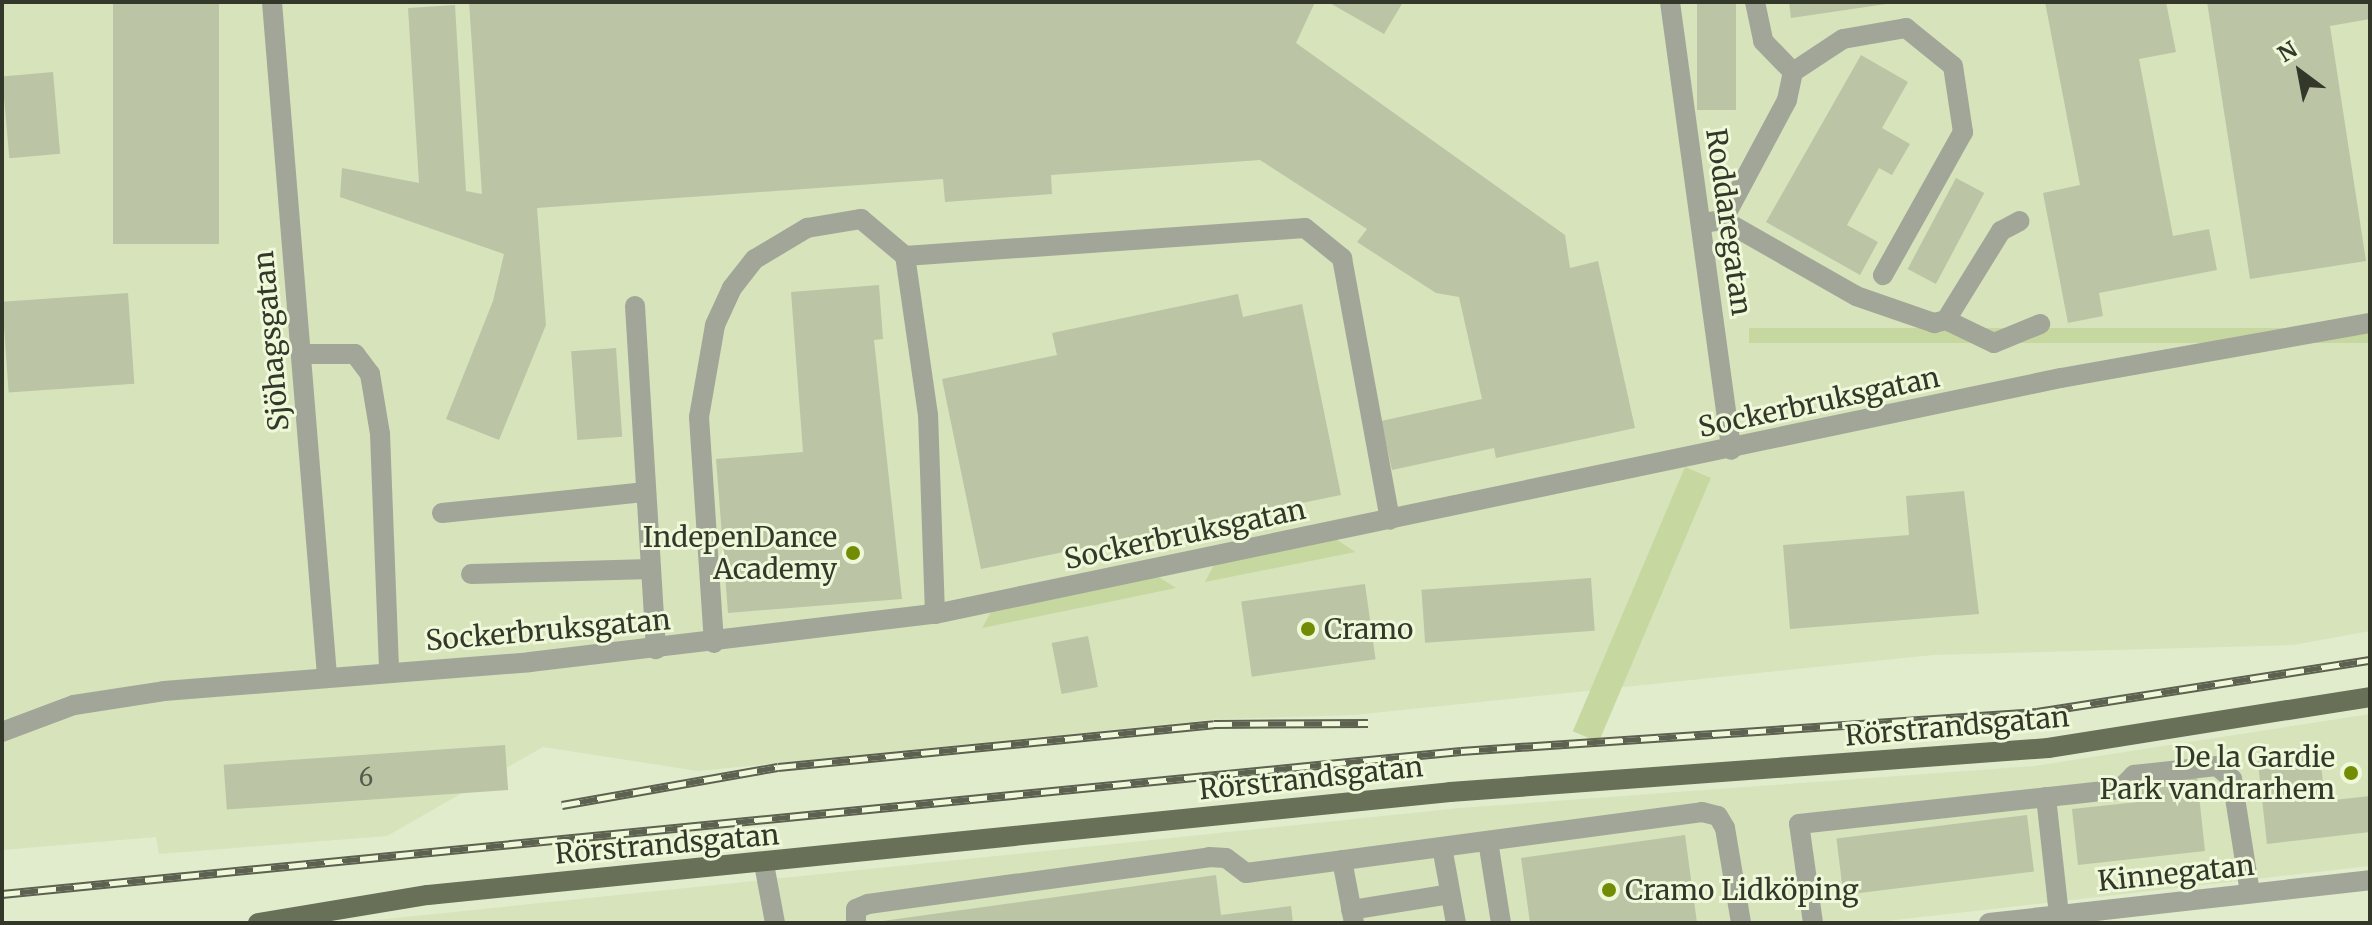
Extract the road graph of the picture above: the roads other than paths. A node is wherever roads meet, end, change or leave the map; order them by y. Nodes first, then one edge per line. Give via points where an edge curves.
1 (272, 2) edge
2 (1670, 2) edge
3 (1755, 2) edge
4 (1793, 72) junction
5 (1723, 220) junction
6 (2020, 221) dead end
7 (1702, 223) junction
8 (905, 256) junction
9 (1883, 275) dead end
10 (635, 306) dead end
11 (1946, 320) junction
12 (2370, 323) edge
13 (2040, 324) dead end
14 (301, 354) junction
15 (1731, 450) junction
16 (646, 492) junction
17 (442, 513) dead end
18 (1390, 520) junction
19 (651, 569) junction
20 (471, 574) dead end
21 (935, 614) junction
22 (714, 643) junction
23 (656, 649) junction
24 (389, 672) junction
25 (327, 676) junction
26 (2370, 697) edge
27 (2, 732) edge
28 (2046, 797) junction
29 (1488, 841) junction
30 (1442, 847) junction
31 (1342, 860) junction
32 (764, 864) junction
33 (2370, 880) edge
34 (2250, 893) junction
35 (1450, 894) junction
36 (2059, 915) junction
37 (1352, 916) edge
38 (258, 923) edge
39 (775, 923) edge
40 (856, 923) edge
41 (1456, 923) edge
42 (1501, 923) edge
43 (1741, 923) edge
44 (1813, 923) edge
45 (1989, 923) edge

1 - 14 street, Sjöhagsgatan
2 - 7 street, Roddaregatan
3 - 4 street via 1763,41
4 - 5 street via 1787,100
4 - 9 street via 1843,39 1876,29 1906,28 1953,66 1963,132
5 - 7 street
5 - 11 street via 1856,296 1923,322
6 - 11 street via 2001,231
7 - 15 street, Roddaregatan
8 - 18 street via 1305,228 1342,258
8 - 21 street via 928,415
8 - 22 street via 861,219 807,228 755,259 732,288 715,325 699,417
10 - 16 street
11 - 13 street via 1994,343
12 - 15 street, Sockerbruksgatan via 2061,378
14 - 24 street via 355,354 370,374 380,434
14 - 25 street, Sjöhagsgatan
15 - 18 street, Sockerbruksgatan
16 - 17 street
16 - 19 street
18 - 21 street, Sockerbruksgatan
19 - 20 street
19 - 23 street
21 - 22 street, Sockerbruksgatan
22 - 23 street, Sockerbruksgatan
23 - 24 street, Sockerbruksgatan
24 - 25 street, Sockerbruksgatan
25 - 27 street, Sockerbruksgatan via 110,698
26 - 32 main road, Rörstrandsgatan via 2048,748 1450,792
28 - 34 street via 2120,789 2134,775 2226,769
28 - 36 street
28 - 44 street via 1799,824
29 - 30 street
29 - 42 street
29 - 43 street via 1702,812 1718,816
30 - 31 street
30 - 35 street
31 - 37 street
31 - 40 street via 1246,873 1226,858 1193,859 868,904 856,909
32 - 38 main road, Rörstrandsgatan via 428,895
32 - 39 street
33 - 34 street, Kinnegatan
34 - 36 street, Kinnegatan
35 - 37 street
35 - 41 street
36 - 45 street, Kinnegatan

